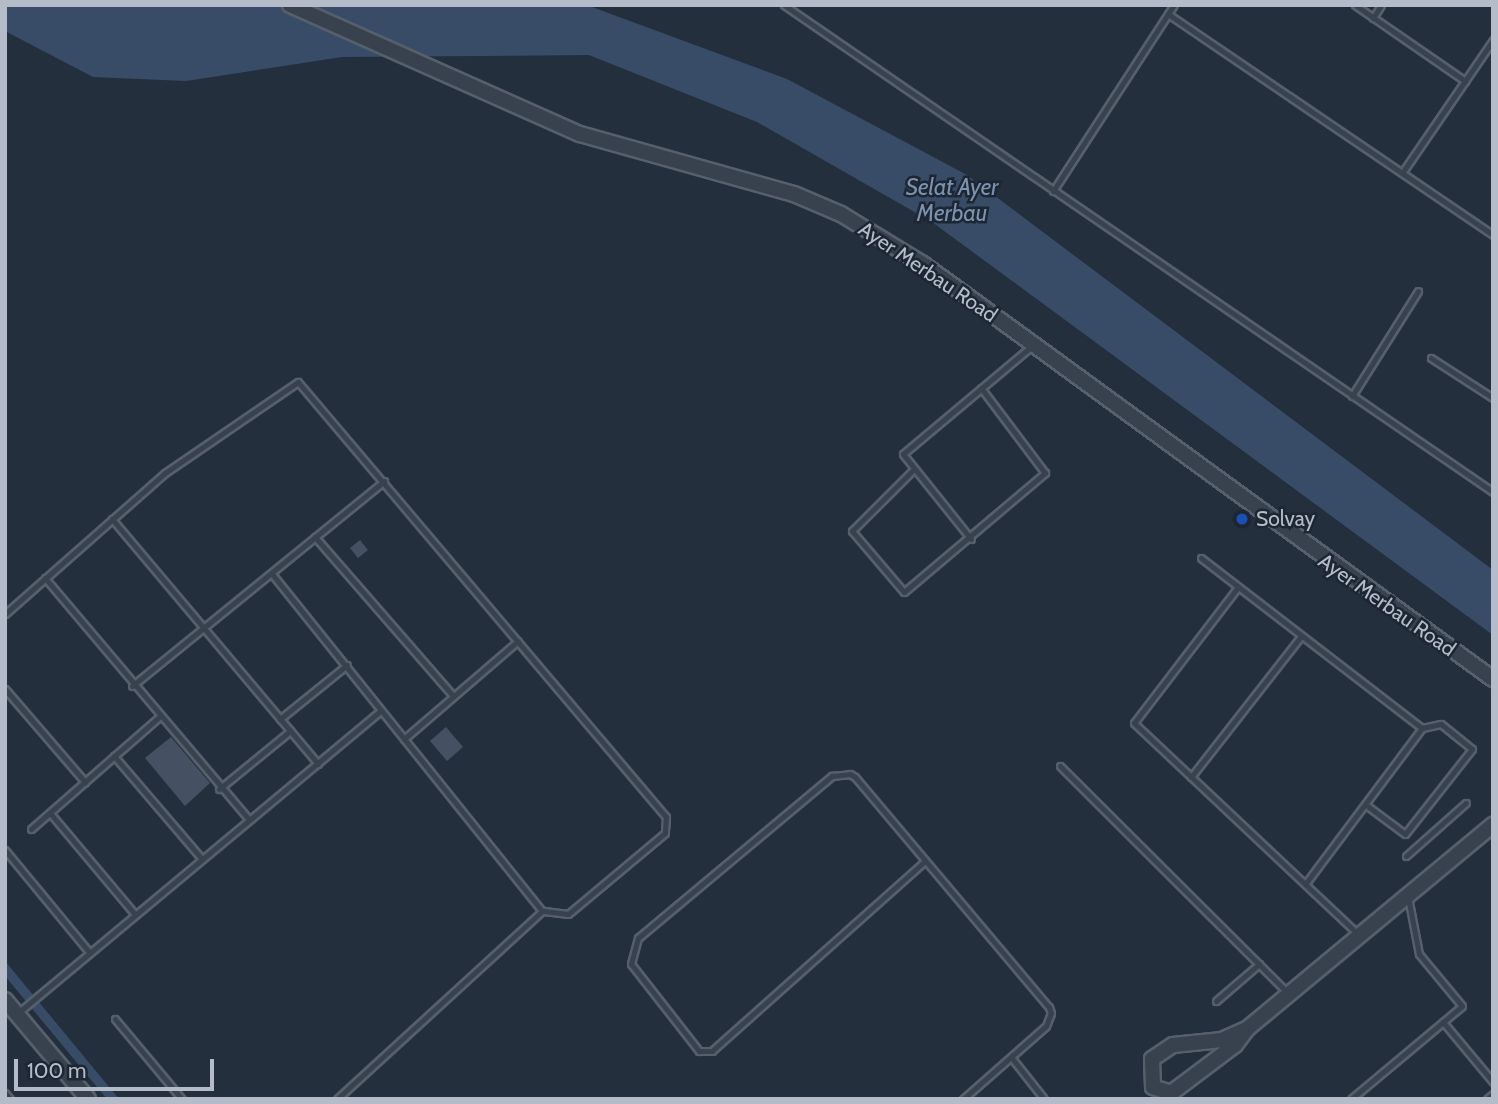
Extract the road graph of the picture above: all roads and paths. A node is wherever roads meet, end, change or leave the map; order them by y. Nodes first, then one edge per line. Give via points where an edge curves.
1 (290, 5) edge
2 (784, 5) edge
3 (1174, 5) edge
4 (1355, 5) edge
5 (1381, 5) edge
6 (1168, 14) junction
7 (1373, 18) junction
8 (1493, 40) edge
9 (1465, 81) junction
10 (1402, 173) junction
11 (1053, 191) junction
12 (1493, 235) edge
13 (1418, 291) dead end
14 (1033, 345) junction
15 (1431, 358) dead end
16 (981, 387) junction
17 (1352, 396) junction
18 (1493, 398) edge
19 (912, 471) junction
20 (384, 481) junction
21 (1493, 492) edge
22 (112, 519) junction
23 (315, 537) junction
24 (971, 539) junction
25 (1201, 558) dead end
26 (272, 574) junction
27 (45, 578) junction
28 (1238, 587) junction
29 (5, 614) edge
30 (204, 628) junction
31 (1301, 636) junction
32 (518, 641) junction
33 (346, 665) junction
34 (1493, 678) edge
35 (132, 686) junction
36 (5, 689) edge
37 (453, 696) junction
38 (381, 710) junction
39 (159, 717) junction
40 (280, 719) junction
41 (1422, 727) junction
42 (290, 732) junction
43 (404, 740) junction
44 (114, 756) junction
45 (318, 764) junction
46 (1060, 766) dead end
47 (1191, 777) junction
48 (85, 782) junction
49 (219, 789) junction
50 (1466, 803) dead end
51 (1366, 805) junction
52 (50, 813) junction
53 (248, 818) junction
54 (1493, 825) edge
55 (31, 829) dead end
56 (5, 850) edge
57 (1406, 856) dead end
58 (201, 858) junction
59 (925, 861) junction
60 (1306, 883) junction
61 (1408, 897) junction
62 (542, 911) junction
63 (134, 913) junction
64 (1359, 936) junction
65 (89, 952) junction
66 (1259, 964) junction
67 (1289, 994) junction
68 (5, 1000) edge
69 (1216, 1000) dead end
70 (21, 1010) junction
71 (115, 1019) dead end
72 (1443, 1022) junction
73 (1247, 1029) junction
74 (1011, 1057) junction
75 (1493, 1082) edge
76 (5, 1093) edge
77 (1493, 1094) edge
78 (1157, 1096) edge
79 (10, 1099) edge
80 (88, 1099) edge
81 (182, 1099) edge
82 (337, 1099) edge
83 (963, 1099) edge
84 (1044, 1099) edge
85 (1350, 1099) edge
86 (1487, 1099) edge

1 - 14 street, Ayer Merbau Road via 560,124 821,204 923,264
2 - 11 lane
3 - 6 lane
4 - 7 lane
5 - 7 lane
6 - 10 lane
6 - 11 lane
7 - 9 lane
8 - 9 lane
9 - 10 lane
10 - 12 lane
11 - 17 lane
13 - 17 lane
14 - 16 lane
14 - 34 street, Ayer Merbau Road
15 - 18 lane
16 - 19 lane via 904,451
16 - 24 lane via 1045,473
17 - 21 lane
19 - 24 lane
19 - 24 lane via 852,531 895,587 912,590
20 - 22 lane via 295,383 165,473
20 - 23 lane
20 - 32 lane
22 - 27 lane
22 - 30 lane
23 - 26 lane
23 - 37 lane
25 - 28 lane
26 - 30 lane
26 - 33 lane
27 - 29 lane
27 - 35 lane
28 - 31 lane
28 - 47 lane via 1135,719
30 - 35 lane
30 - 40 lane
31 - 41 lane
31 - 47 lane
32 - 37 lane
32 - 62 lane via 668,823 665,833 568,914
33 - 38 lane
33 - 40 lane
35 - 39 lane
36 - 48 lane
37 - 43 lane
38 - 43 lane
38 - 45 lane
39 - 44 lane
39 - 49 lane
40 - 42 lane
41 - 51 lane
41 - 51 lane via 1441,724 1468,744 1469,758 1405,834
42 - 45 lane
42 - 49 lane
43 - 62 lane
44 - 48 lane
44 - 58 lane
45 - 53 lane
46 - 66 lane
47 - 60 lane
48 - 52 lane
49 - 53 lane
50 - 57 lane
51 - 60 lane
52 - 55 lane
52 - 63 lane
53 - 58 lane
54 - 61 street
56 - 65 lane
58 - 63 lane
59 - 59 lane via 712,1051 699,1051 633,973 638,938 838,773 855,777
59 - 74 lane via 1049,1007 1046,1026
60 - 64 lane
61 - 64 street
61 - 72 lane via 1419,954 1462,1006
62 - 82 lane
63 - 65 lane
64 - 67 street
65 - 70 lane
66 - 67 lane
66 - 69 lane
67 - 73 street
68 - 70 street
70 - 80 street
71 - 81 lane
72 - 75 lane
72 - 85 lane
73 - 78 street via 1235,1045 1171,1093
73 - 78 street via 1219,1041 1173,1045 1152,1059 1148,1076
74 - 83 lane
74 - 84 lane
76 - 79 lane
77 - 86 lane

